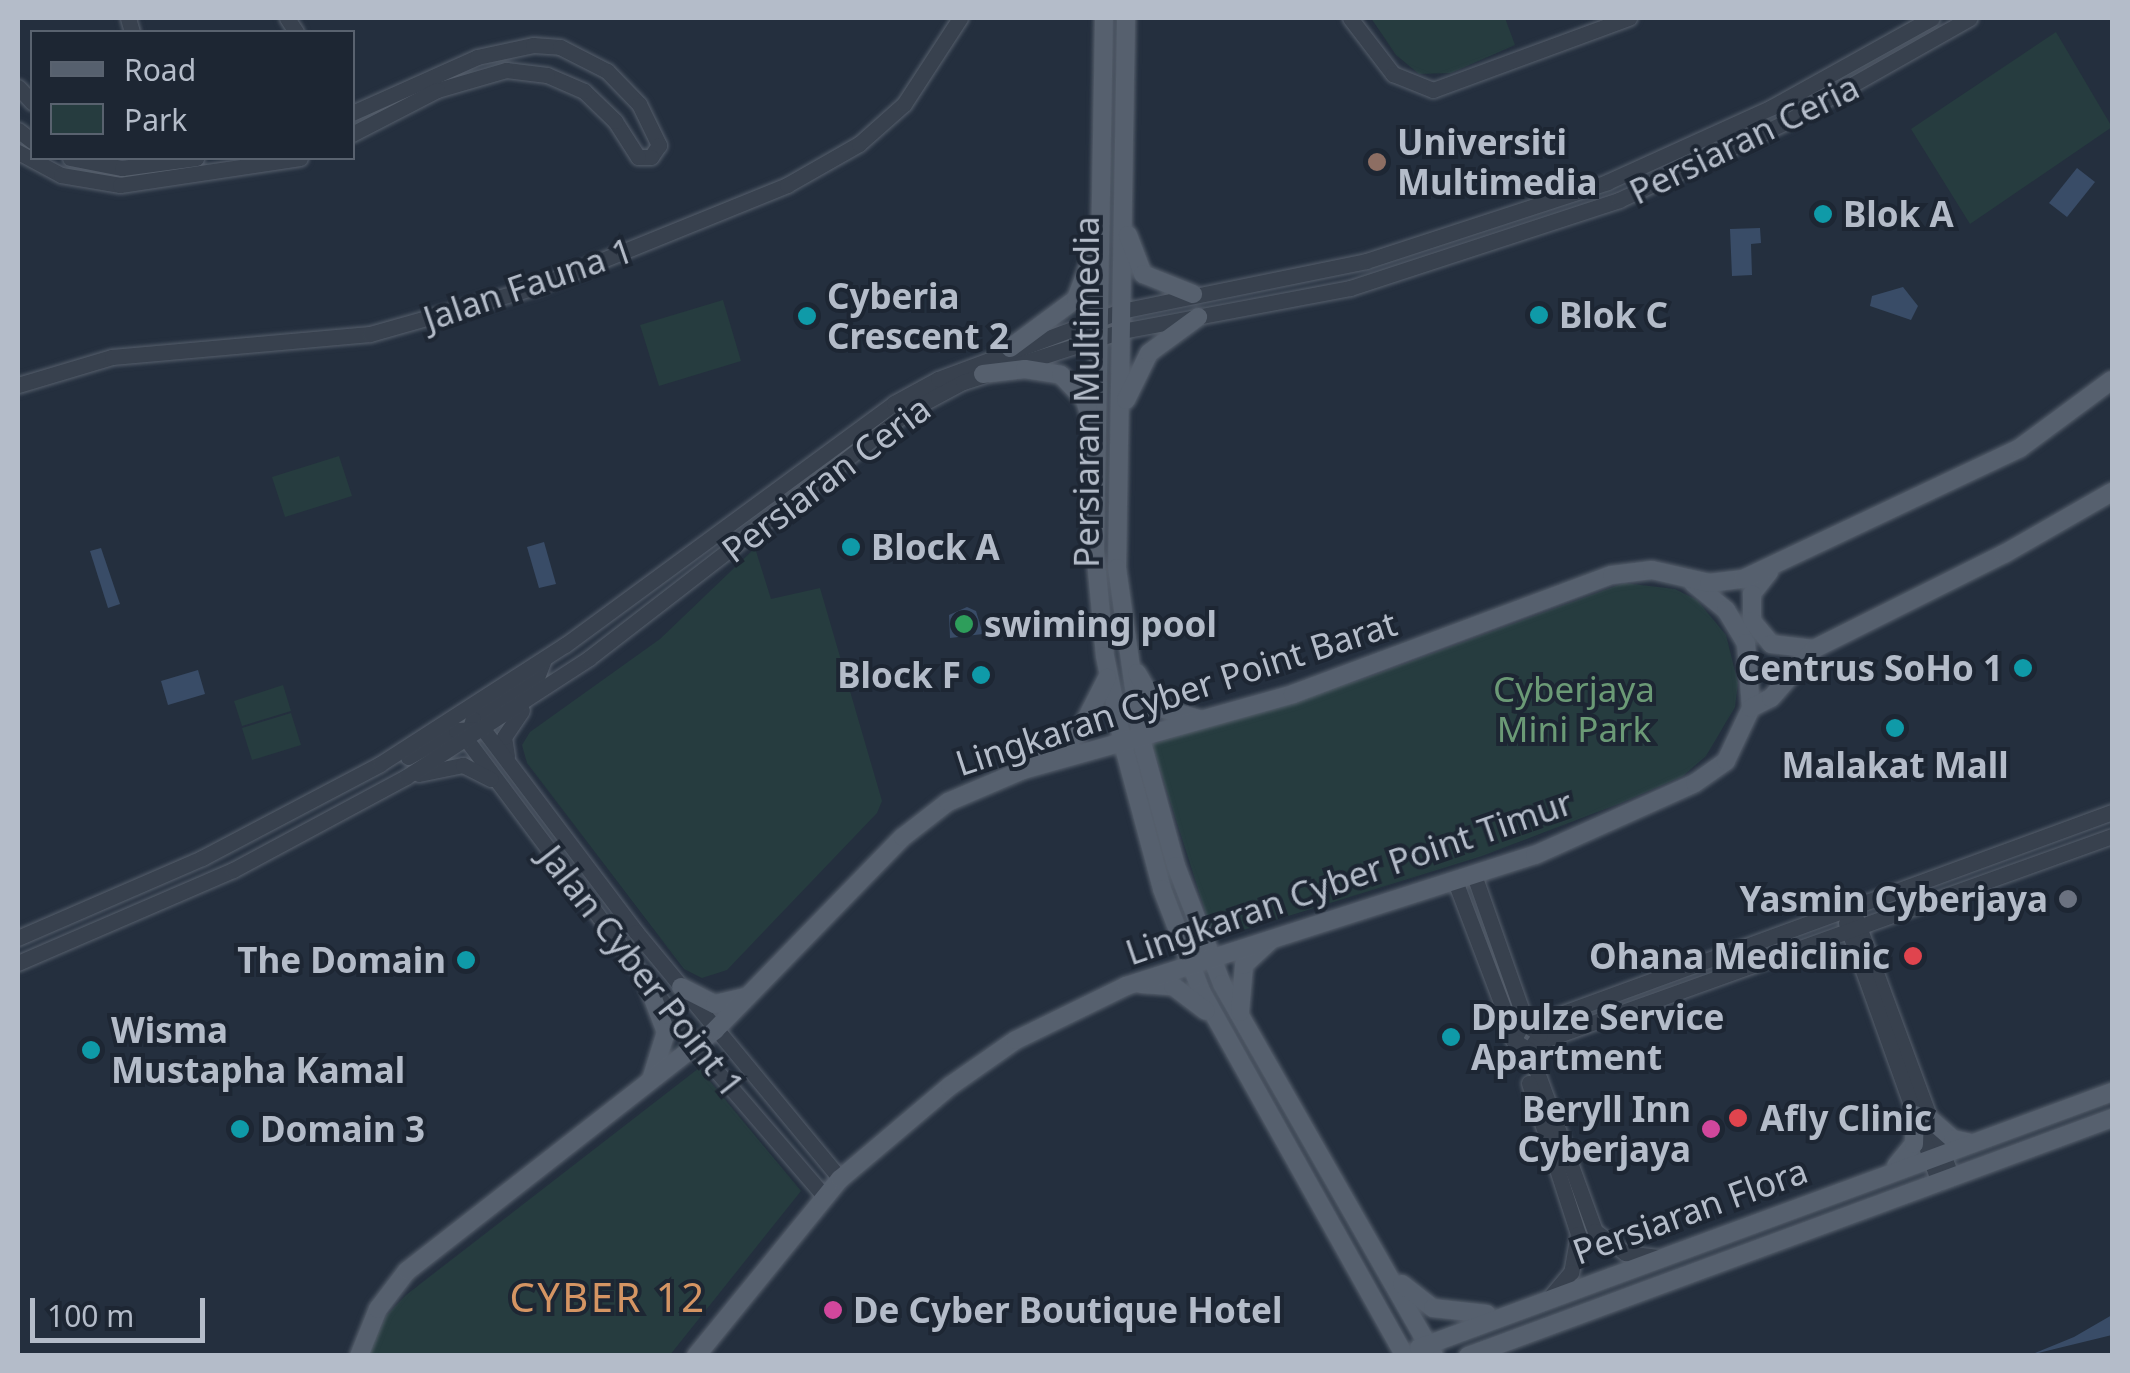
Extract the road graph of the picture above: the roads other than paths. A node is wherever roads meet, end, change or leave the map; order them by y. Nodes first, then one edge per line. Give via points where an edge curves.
1 (960, 18) edge
2 (1104, 18) edge
3 (1126, 18) edge
4 (1350, 18) edge
5 (1629, 18) edge
6 (1932, 18) edge
7 (1970, 18) edge
8 (533, 44) junction
9 (547, 75) junction
10 (355, 112) edge
11 (355, 133) edge
12 (33, 160) edge
13 (80, 160) edge
14 (181, 160) edge
15 (260, 162) edge
16 (243, 163) edge
17 (1120, 165) junction
18 (1101, 188) junction
19 (1193, 294) junction
20 (1121, 311) junction
21 (1198, 317) junction
22 (1102, 318) junction
23 (1122, 331) junction
24 (1102, 338) junction
25 (1010, 348) junction
26 (982, 374) junction
27 (2112, 380) edge
28 (18, 384) edge
29 (2112, 400) edge
30 (2072, 416) junction
31 (1096, 442) junction
32 (1118, 446) junction
33 (2112, 492) edge
34 (1116, 524) junction
35 (1798, 555) junction
36 (1684, 577) junction
37 (1814, 649) junction
38 (544, 660) junction
39 (1107, 672) junction
40 (535, 696) junction
41 (1751, 708) junction
42 (1211, 720) junction
43 (483, 729) junction
44 (466, 733) junction
45 (1132, 742) junction
46 (509, 763) junction
47 (380, 764) junction
48 (1023, 770) junction
49 (406, 777) junction
50 (500, 783) junction
51 (2112, 812) edge
52 (2112, 836) edge
53 (1474, 875) junction
54 (1455, 882) junction
55 (1847, 910) junction
56 (1853, 928) junction
57 (1283, 933) junction
58 (18, 938) edge
59 (1750, 945) junction
60 (1209, 955) junction
61 (1188, 962) junction
62 (18, 963) edge
63 (1758, 963) junction
64 (1684, 970) junction
65 (647, 983) junction
66 (1646, 984) junction
67 (1126, 986) junction
68 (682, 987) junction
69 (1691, 988) junction
70 (748, 996) junction
71 (1653, 1002) junction
72 (1242, 1024) junction
73 (1219, 1027) junction
74 (715, 1030) junction
75 (1527, 1037) junction
76 (696, 1047) junction
77 (649, 1085) junction
78 (2112, 1092) edge
79 (1922, 1117) junction
80 (2112, 1118) edge
81 (1970, 1143) junction
82 (1936, 1155) junction
83 (1883, 1174) junction
84 (840, 1179) junction
85 (1946, 1180) junction
86 (824, 1196) junction
87 (1371, 1246) junction
88 (1660, 1257) junction
89 (1550, 1297) junction
90 (1517, 1309) junction
91 (1538, 1328) junction
92 (1432, 1350) edge
93 (1405, 1355) edge
94 (360, 1356) edge
95 (696, 1356) edge
96 (1468, 1356) edge
97 (1508, 1356) edge

1 - 28 street, Jalan Fauna 1 via 912,92 859,144 787,185 536,287 370,334 112,357
2 - 18 main road, Persiaran Multimedia
3 - 17 main road, Persiaran Multimedia
4 - 5 street via 1393,74 1433,90
6 - 19 street, Persiaran Ceria via 1772,107 1606,182 1366,261
7 - 21 street, Persiaran Ceria via 1786,122 1619,200 1350,288
8 - 9 street via 521,60
8 - 9 street via 560,48 607,71 650,120 658,152 638,157 597,100
8 - 10 street via 477,57
9 - 11 street via 476,74
12 - 16 street via 61,175 120,185
13 - 14 street via 122,168
15 - 16 street
17 - 19 main road via 1136,262 1148,278
17 - 20 main road, Persiaran Multimedia
18 - 22 main road, Persiaran Multimedia
18 - 25 main road via 1092,264 1076,299
19 - 20 street, Persiaran Ceria
20 - 22 street, Persiaran Ceria
20 - 23 main road, Persiaran Multimedia
21 - 23 street, Persiaran Ceria
21 - 32 main road via 1161,341 1139,367
22 - 24 main road, Persiaran Multimedia
22 - 25 street, Persiaran Ceria
23 - 24 street, Persiaran Ceria
23 - 32 main road, Persiaran Multimedia
24 - 26 street, Persiaran Ceria
24 - 31 main road, Persiaran Multimedia
25 - 38 street, Persiaran Ceria via 894,403
26 - 31 main road via 1025,369 1061,375 1084,400
26 - 40 street, Persiaran Ceria via 907,412
27 - 30 main road, Lingkaran Cyber Point Barat
29 - 30 main road via 2088,404
30 - 35 main road, Lingkaran Cyber Point Barat via 1996,461
31 - 39 main road, Persiaran Multimedia via 1095,550
32 - 34 main road, Persiaran Multimedia
33 - 37 main road, Lingkaran Cyber Point Timur
34 - 42 main road via 1143,689 1165,712
34 - 45 main road, Persiaran Multimedia
35 - 36 main road, Lingkaran Cyber Point Barat via 1726,583
35 - 37 main road via 1762,578 1750,611 1771,644
36 - 41 main road via 1738,627 1754,676
36 - 42 main road, Lingkaran Cyber Point Barat via 1652,570 1612,575
37 - 41 main road, Lingkaran Cyber Point Timur via 1771,698
38 - 44 street via 536,677
38 - 47 street, Persiaran Ceria
39 - 45 main road, Persiaran Multimedia
39 - 48 main road via 1098,704 1079,733
40 - 43 street, Persiaran Ceria
40 - 46 street via 504,736
41 - 53 main road, Lingkaran Cyber Point Timur via 1741,738 1712,774 1535,855
42 - 45 main road, Lingkaran Cyber Point Barat
43 - 44 street
43 - 46 street, Jalan Cyber Point 1
44 - 47 street
44 - 49 street
44 - 50 street, Jalan Cyber Point 1
45 - 48 main road, Lingkaran Cyber Point Barat
45 - 60 main road, Persiaran Multimedia
45 - 61 main road, Persiaran Multimedia
46 - 68 street, Jalan Cyber Point 1
47 - 58 street, Persiaran Ceria via 202,858
48 - 70 main road, Lingkaran Cyber Point Barat via 948,802 903,837
49 - 50 street via 463,766
49 - 62 street via 233,870
50 - 65 street, Jalan Cyber Point 1
51 - 55 street
52 - 56 street
53 - 54 main road, Lingkaran Cyber Point Timur
53 - 75 street
54 - 57 main road, Lingkaran Cyber Point Timur
54 - 75 street
55 - 56 street
55 - 59 street
56 - 63 street
56 - 79 street
57 - 60 main road, Lingkaran Cyber Point Timur
57 - 72 main road via 1244,965
59 - 63 street
59 - 64 street
60 - 61 main road, Lingkaran Cyber Point Timur
60 - 72 main road, Persiaran Multimedia
61 - 67 main road, Lingkaran Cyber Point Timur
61 - 73 main road, Persiaran Multimedia
63 - 69 street
64 - 66 street
64 - 69 street
65 - 76 street, Jalan Cyber Point 1
65 - 77 main road via 666,1032
66 - 71 street
66 - 75 street
67 - 73 main road via 1174,986
67 - 84 main road, Lingkaran Cyber Point Timur via 980,1064
68 - 70 main road via 715,1004
68 - 74 street, Jalan Cyber Point 1
69 - 71 street
70 - 74 main road, Lingkaran Cyber Point Barat
71 - 75 street
72 - 87 main road, Persiaran Multimedia
73 - 93 main road, Persiaran Multimedia
74 - 76 main road, Lingkaran Cyber Point Barat
74 - 84 street, Jalan Cyber Point 1
75 - 88 street via 1595,1231 1625,1252
75 - 89 street via 1578,1234 1571,1272
76 - 77 main road, Lingkaran Cyber Point Barat
76 - 86 street, Jalan Cyber Point 1
77 - 94 main road, Lingkaran Cyber Point Barat via 408,1271 378,1310
78 - 81 main road, Persiaran Flora
79 - 81 main road
79 - 82 street
79 - 83 main road via 1914,1144
80 - 85 main road, Persiaran Flora
81 - 82 main road, Persiaran Flora
82 - 83 main road, Persiaran Flora
82 - 85 street
83 - 88 main road, Persiaran Flora
84 - 86 main road, Lingkaran Cyber Point Timur
85 - 91 main road, Persiaran Flora
86 - 95 main road, Lingkaran Cyber Point Timur
87 - 90 main road via 1417,1299 1434,1308 1468,1316
87 - 92 main road, Persiaran Multimedia
88 - 89 main road, Persiaran Flora
89 - 90 main road, Persiaran Flora
90 - 92 main road, Persiaran Flora
91 - 96 main road, Persiaran Flora
91 - 97 main road
92 - 93 main road, Persiaran Flora

